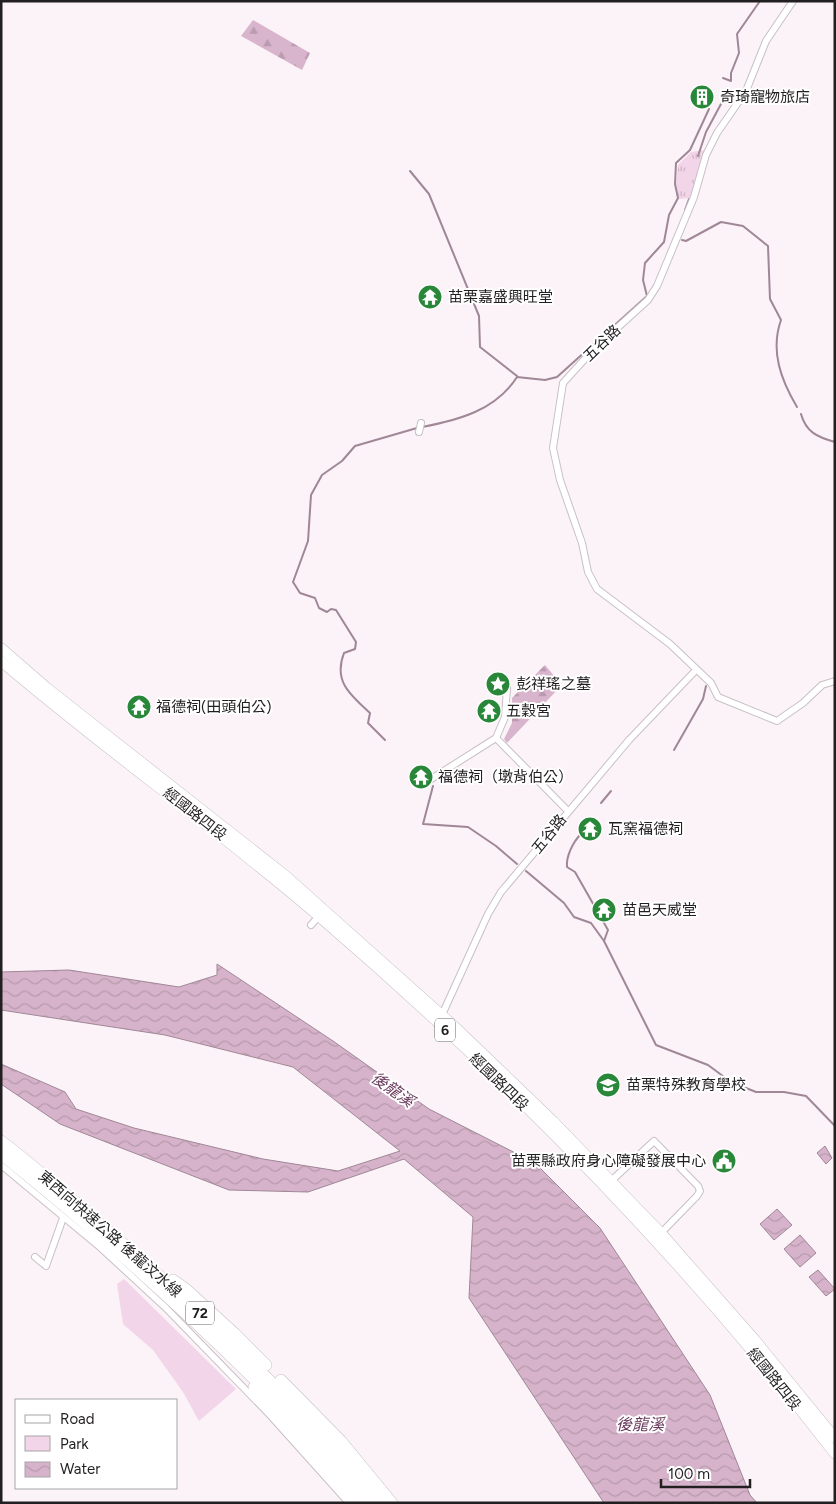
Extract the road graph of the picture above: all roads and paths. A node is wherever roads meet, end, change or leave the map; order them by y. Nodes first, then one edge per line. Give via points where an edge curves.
1 (793, 1) edge
2 (421, 422) dead end
3 (419, 432) dead end
4 (1, 648) edge
5 (1, 661) edge
6 (696, 670) junction
7 (835, 681) edge
8 (507, 688) dead end
9 (496, 738) junction
10 (134, 766) junction
11 (428, 781) dead end
12 (568, 811) junction
13 (321, 913) junction
14 (310, 926) dead end
15 (440, 1019) junction
16 (1, 1141) edge
17 (1, 1154) edge
18 (1, 1165) edge
19 (611, 1181) junction
20 (63, 1218) junction
21 (658, 1236) junction
22 (35, 1257) dead end
23 (156, 1273) junction
24 (164, 1291) junction
25 (835, 1438) edge
26 (835, 1454) edge
27 (349, 1503) edge
28 (359, 1503) edge
29 (371, 1503) edge
30 (381, 1503) edge
31 (392, 1503) edge

1 - 6 street, 五谷路 via 766,41 746,91 706,155 694,196 657,286 648,300 592,350 564,384 554,431 553,448 560,480 582,543 588,572 597,589 670,644
2 - 3 street
4 - 10 main road, 經國路四段 / 6
5 - 10 main road, 經國路四段 / 6
6 - 7 street, 五谷路 via 711,683 718,697 777,721 822,685
6 - 12 street, 五谷路 via 629,740
8 - 9 street via 505,717
9 - 11 street
9 - 12 street
10 - 13 main road, 經國路四段 / 6 via 236,835
12 - 15 street, 五谷路 via 501,892
13 - 14 street
13 - 15 main road, 經國路四段 / 6
15 - 19 main road, 經國路四段 / 6 via 553,1121
15 - 21 main road, 經國路四段 / 6
16 - 23 highway, 東西向快速公路 後龍汶水線 / 72
17 - 24 highway, 東西向快速公路 後龍汶水線 / 72
18 - 20 street
19 - 21 main road, 經國路四段 / 6
19 - 21 street via 654,1141 700,1191
20 - 22 street via 46,1266
20 - 27 street via 166,1308 270,1415
21 - 25 main road, 經國路四段 / 6 via 755,1340
21 - 26 main road, 經國路四段 / 6
23 - 30 highway, 東西向快速公路 後龍汶水線 / 72 via 266,1375
23 - 31 highway via 187,1290 236,1334 341,1442
24 - 28 highway via 175,1308 248,1380
24 - 29 highway, 東西向快速公路 後龍汶水線 / 72 via 279,1402

